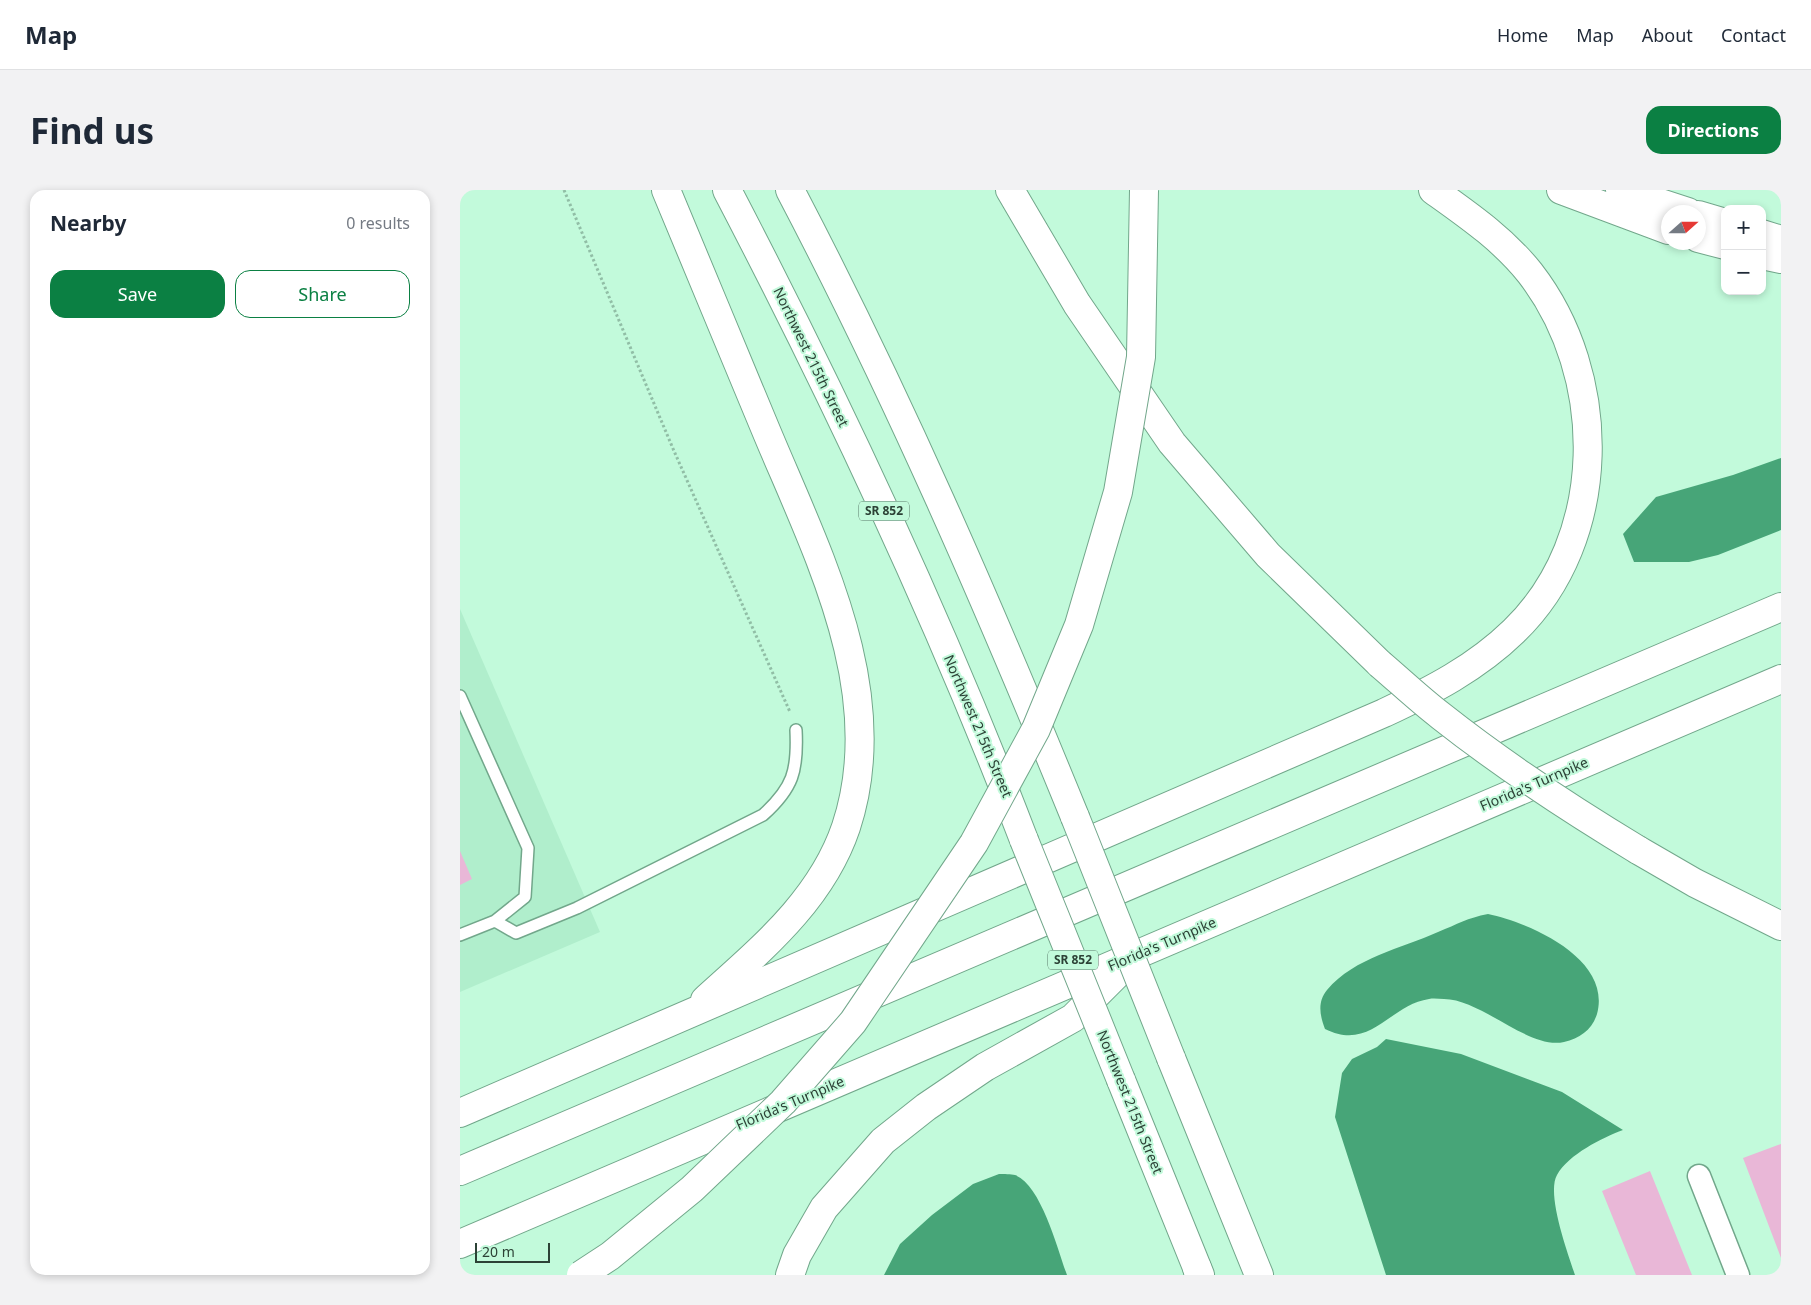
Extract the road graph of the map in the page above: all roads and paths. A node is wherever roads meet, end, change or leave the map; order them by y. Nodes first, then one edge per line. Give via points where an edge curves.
1 (564, 190) edge
2 (666, 190) edge
3 (727, 190) edge
4 (790, 190) edge
5 (1010, 190) edge
6 (1144, 190) edge
7 (1433, 190) edge
8 (1561, 190) edge
9 (1620, 190) edge
10 (1666, 205) edge
11 (1706, 218) edge
12 (1721, 222) edge
13 (1661, 227) edge
14 (1766, 235) edge
15 (1706, 240) edge
16 (1781, 240) edge
17 (1721, 244) edge
18 (1766, 256) edge
19 (1781, 259) edge
20 (1781, 608) edge
21 (1781, 679) edge
22 (460, 696) edge
23 (796, 730) joint
24 (495, 921) junction
25 (1781, 926) edge
26 (460, 935) edge
27 (1138, 954) junction
28 (689, 1015) junction
29 (460, 1113) edge
30 (460, 1171) edge
31 (1698, 1176) dead end
32 (460, 1244) edge
33 (1199, 1273) edge
34 (580, 1275) edge
35 (790, 1275) edge
36 (1258, 1275) edge
37 (1738, 1275) edge

1 - 23 path via 674,451 768,658
2 - 28 main road via 824,570 849,654 859,726 858,759 846,828 821,880 782,929
3 - 33 main road, Northwest 215th Street / SR 852, bridge via 893,529 974,717
4 - 36 main road, bridge via 950,521 1076,817
5 - 25 main road, bridge via 1077,304 1172,443 1268,555 1380,664 1441,716 1502,761 1638,850
6 - 34 main road, bridge via 1141,357 1118,492 1080,626 1036,729 974,843 853,1022 783,1102 692,1189 610,1256
7 - 28 main road via 1500,240 1530,273 1565,332 1578,367 1586,403 1589,435 1581,509 1558,571 1539,602 1516,629 1464,672 1384,713
8 - 13 main road
9 - 10 main road
11 - 12 main road
14 - 16 main road
15 - 17 main road
18 - 19 main road
20 - 30 main road
21 - 27 main road, Florida's Turnpike
22 - 24 lane via 528,848 526,897
23 - 24 lane via 797,754 791,781 782,798 763,815 576,908 516,933
24 - 26 lane
27 - 32 main road, Florida's Turnpike
27 - 35 main road via 1073,1018 985,1067 926,1106 883,1141 824,1208 797,1255
28 - 29 main road
31 - 37 street

